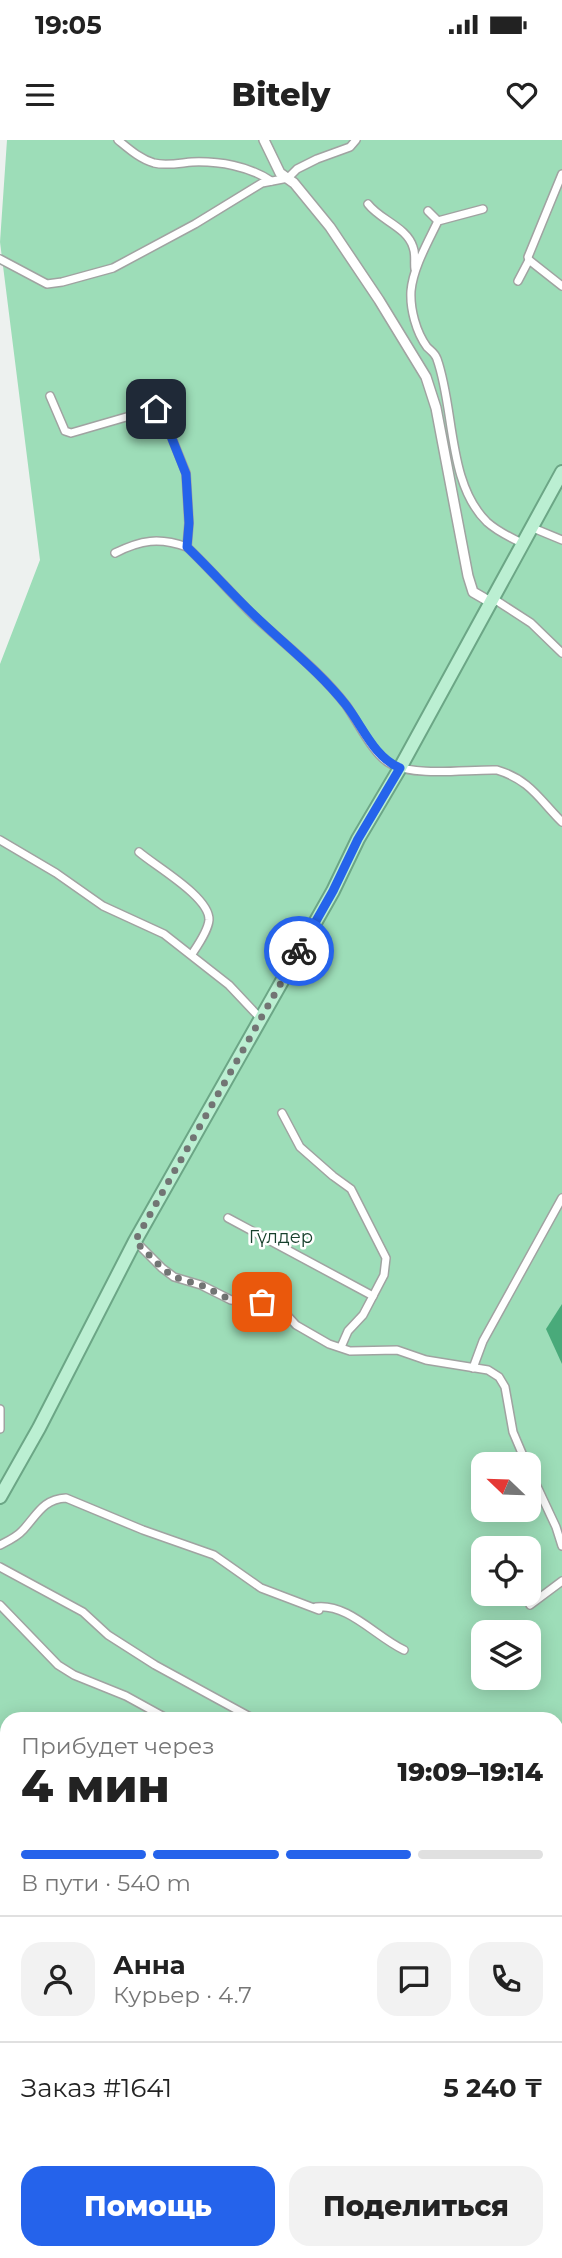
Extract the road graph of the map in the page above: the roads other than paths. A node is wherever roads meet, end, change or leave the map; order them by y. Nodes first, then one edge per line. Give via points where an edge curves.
1 (118, 140) edge
2 (264, 140) edge
3 (356, 140) edge
4 (562, 174) edge
5 (288, 178) junction
6 (271, 181) junction
7 (368, 204) dead end
8 (483, 209) dead end
9 (428, 211) dead end
10 (438, 221) junction
11 (0, 259) edge
12 (529, 260) junction
13 (416, 274) junction
14 (518, 281) dead end
15 (562, 286) edge
16 (50, 396) dead end
17 (562, 472) edge
18 (533, 527) junction
19 (562, 540) edge
20 (524, 544) junction
21 (187, 547) junction
22 (115, 553) dead end
23 (493, 601) junction
24 (562, 653) edge
25 (400, 768) junction
26 (562, 822) edge
27 (0, 840) edge
28 (139, 852) dead end
29 (192, 954) junction
30 (261, 1019) junction
31 (282, 1113) dead end
32 (562, 1198) edge
33 (228, 1218) dead end
34 (135, 1241) junction
35 (373, 1296) junction
36 (341, 1347) junction
37 (473, 1368) junction
38 (0, 1409) edge
39 (0, 1429) edge
40 (522, 1452) edge
41 (541, 1494) edge
42 (0, 1497) edge
43 (0, 1545) edge
44 (562, 1546) edge
45 (0, 1567) edge
46 (562, 1581) edge
47 (541, 1597) edge
48 (0, 1605) edge
49 (404, 1650) dead end
50 (155, 1712) edge
51 (242, 1712) edge

1 - 6 street via 158,164 225,164
2 - 5 street via 280,173
3 - 5 street
4 - 12 street
5 - 6 street
5 - 23 street via 330,227 426,377 468,576 473,592
6 - 11 street via 113,268 47,284
7 - 13 street via 412,243
8 - 10 street
9 - 10 street
10 - 13 street
12 - 14 street
12 - 15 street
13 - 20 street via 411,289 413,318 436,358 468,497 487,522
16 - 21 street via 61,426 71,433 161,411 186,474
17 - 18 main road
18 - 19 street
18 - 20 main road
20 - 23 main road
21 - 22 street via 140,541
21 - 25 street via 325,681 382,758
23 - 24 street via 531,623
23 - 25 main road
25 - 26 street via 503,772 533,788
25 - 30 main road
27 - 29 street via 103,906 164,934
28 - 29 street via 207,909 207,928
29 - 30 street
30 - 34 main road
31 - 35 street via 300,1147 351,1189 382,1248 384,1275
32 - 37 street via 483,1341
33 - 35 street
34 - 36 street via 174,1277 231,1300 272,1306 310,1335
34 - 42 main road
35 - 36 street
36 - 37 street via 349,1351 397,1350
37 - 40 street via 488,1370 505,1387 513,1432
38 - 39 street
41 - 44 street
43 - 49 street via 23,1531 38,1509 56,1498 66,1498 214,1555 261,1588 316,1609 328,1605
45 - 51 street via 83,1612 108,1635 155,1665
46 - 47 street
48 - 50 street via 58,1665

